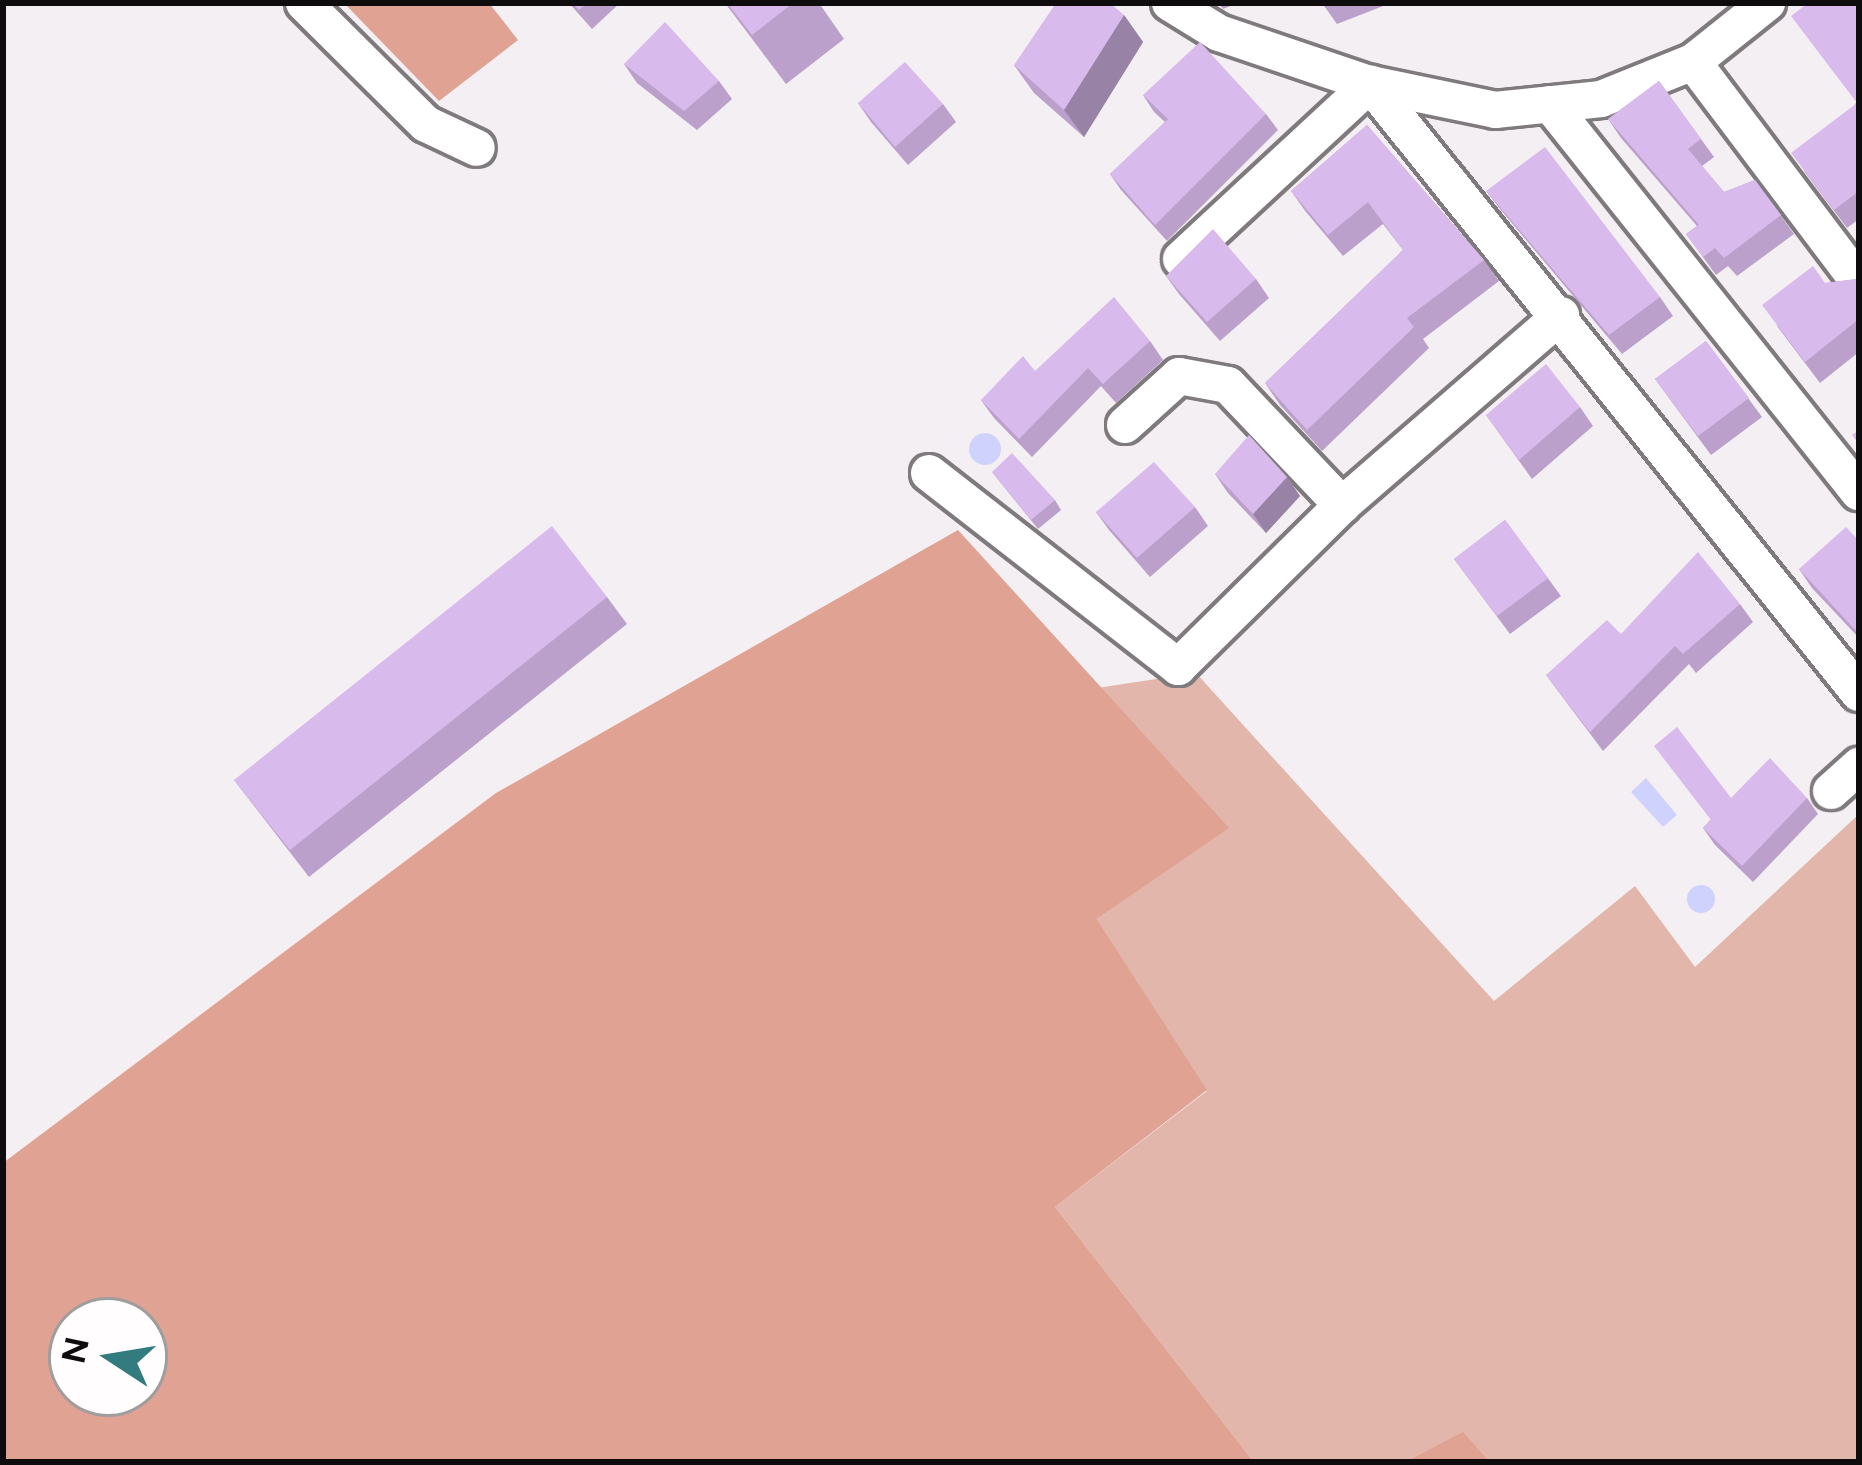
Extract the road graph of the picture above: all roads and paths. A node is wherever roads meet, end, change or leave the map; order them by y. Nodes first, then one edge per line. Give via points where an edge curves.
1 (304, 3) edge
2 (1170, 3) edge
3 (1767, 3) edge
4 (1693, 62) junction
5 (1370, 84) junction
6 (1550, 104) junction
7 (477, 148) dead end
8 (1180, 259) edge
9 (1859, 281) edge
10 (1561, 315) junction
11 (1125, 425) dead end
12 (929, 473) dead end
13 (1859, 492) edge
14 (1342, 505) junction
15 (1859, 693) edge
16 (1859, 766) edge
17 (1831, 791) dead end

1 - 7 street via 426,124
2 - 5 street via 1219,33
3 - 4 street
4 - 6 street via 1600,99
4 - 9 street
5 - 6 street via 1495,110
5 - 8 street
5 - 10 street
6 - 13 street
10 - 14 street
10 - 15 street
11 - 14 street via 1179,376 1228,385
12 - 14 street via 1178,667
16 - 17 street

